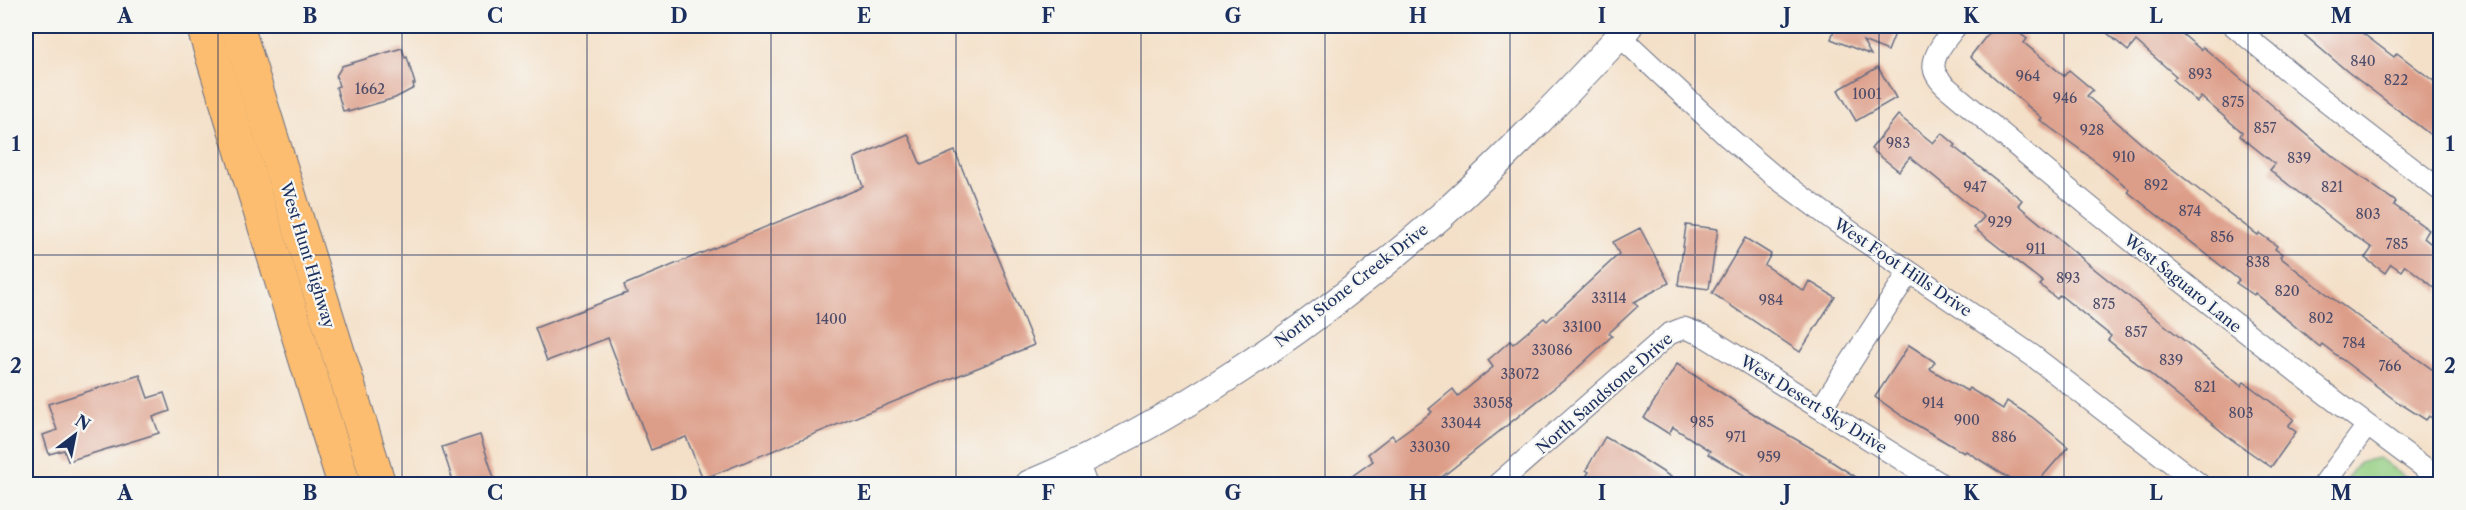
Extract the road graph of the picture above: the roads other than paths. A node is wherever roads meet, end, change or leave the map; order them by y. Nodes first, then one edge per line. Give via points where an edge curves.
1 (203, 26) edge
2 (237, 26) edge
3 (1956, 26) edge
4 (2234, 26) edge
5 (1624, 31) edge
6 (2440, 190) edge
7 (1909, 272) junction
8 (319, 290) junction
9 (288, 301) junction
10 (1684, 328) joint
11 (1821, 408) junction
12 (2367, 426) junction
13 (1082, 474) edge
14 (2440, 479) edge
15 (344, 484) edge
16 (379, 484) edge
17 (1029, 484) edge
18 (1500, 484) edge
19 (1941, 484) edge
20 (2199, 484) edge
21 (2324, 484) edge

1 - 9 main road, West Hunt Highway
2 - 8 main road, West Hunt Highway
3 - 12 street, West Saguaro Lane via 1940,46 1934,63 1935,75 1950,90 2081,201
4 - 6 street
5 - 7 street, West Foot Hills Drive via 1728,137 1774,176
5 - 13 street, North Stone Creek Drive via 1441,216 1283,340
7 - 11 street
7 - 20 street, West Foot Hills Drive via 2033,356
8 - 9 main road
8 - 16 main road, West Hunt Highway
9 - 15 main road, West Hunt Highway
10 - 11 street, West Desert Sky Drive via 1703,335
10 - 18 street, North Sandstone Drive via 1669,334
11 - 19 street, West Desert Sky Drive
12 - 14 street, West Saguaro Lane
12 - 21 street
13 - 17 street, North Stone Creek Drive

